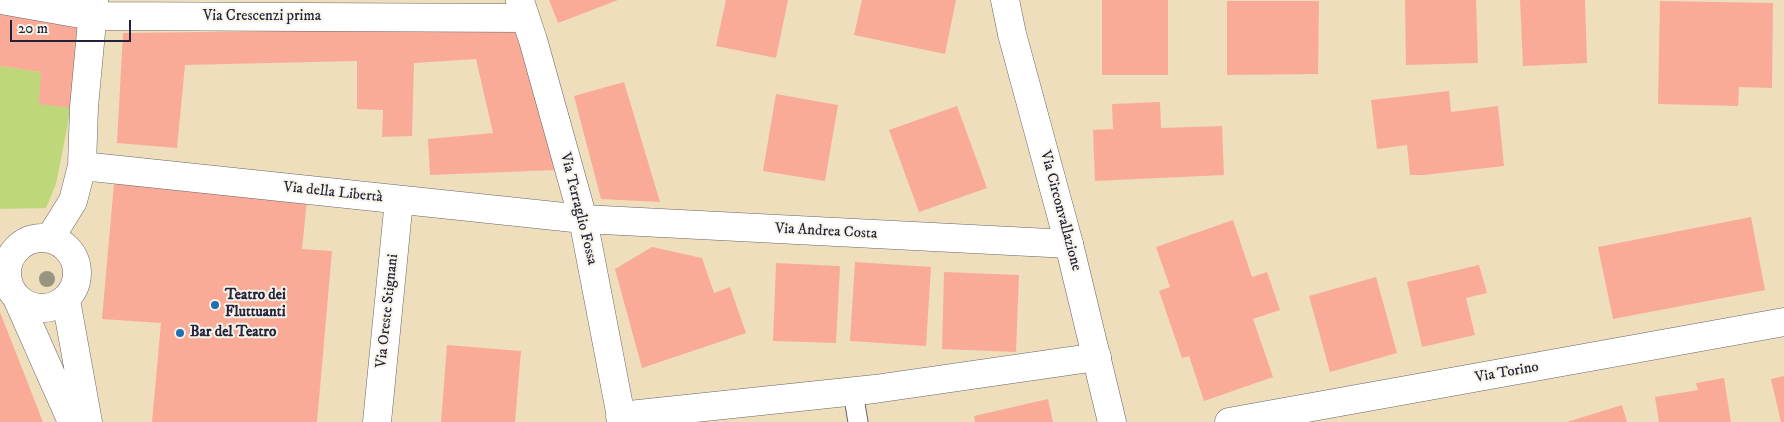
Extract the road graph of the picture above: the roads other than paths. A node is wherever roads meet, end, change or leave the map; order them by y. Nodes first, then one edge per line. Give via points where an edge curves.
1 (1, 0) edge
2 (1004, 0) edge
3 (93, 8) edge
4 (522, 9) edge
5 (82, 166) junction
6 (399, 200) junction
7 (583, 220) junction
8 (50, 238) junction
9 (11, 242) edge
10 (1069, 244) junction
11 (8, 284) edge
12 (66, 300) junction
13 (1784, 322) edge
14 (1097, 357) junction
15 (864, 390) junction
16 (701, 415) edge
17 (621, 419) edge
18 (72, 422) edge
19 (88, 422) edge
20 (377, 422) edge
21 (858, 422) edge
22 (1112, 422) edge
23 (1229, 422) edge

1 - 3 street, Via Crescenzi prima
2 - 10 street, Via Circonvallazione
3 - 4 street, Via Crescenzi prima
3 - 5 street
4 - 7 street, Via Terraglio Fossa
5 - 6 street, Via della Libertà
5 - 8 street via 73,201
6 - 7 street, Via della Libertà
6 - 20 street, Via Oreste Stignani
7 - 10 street, Via Andrea Costa
7 - 17 street, Via Terraglio Fossa
8 - 9 street
8 - 12 street via 64,245 77,265 78,278
9 - 11 street
10 - 14 street, Via Circonvallazione
11 - 12 street via 28,306 50,308
11 - 18 street
12 - 19 street
13 - 23 street, Via Torino
14 - 15 street
14 - 22 street, Via Circonvallazione
15 - 16 street
15 - 21 lane
16 - 17 street

